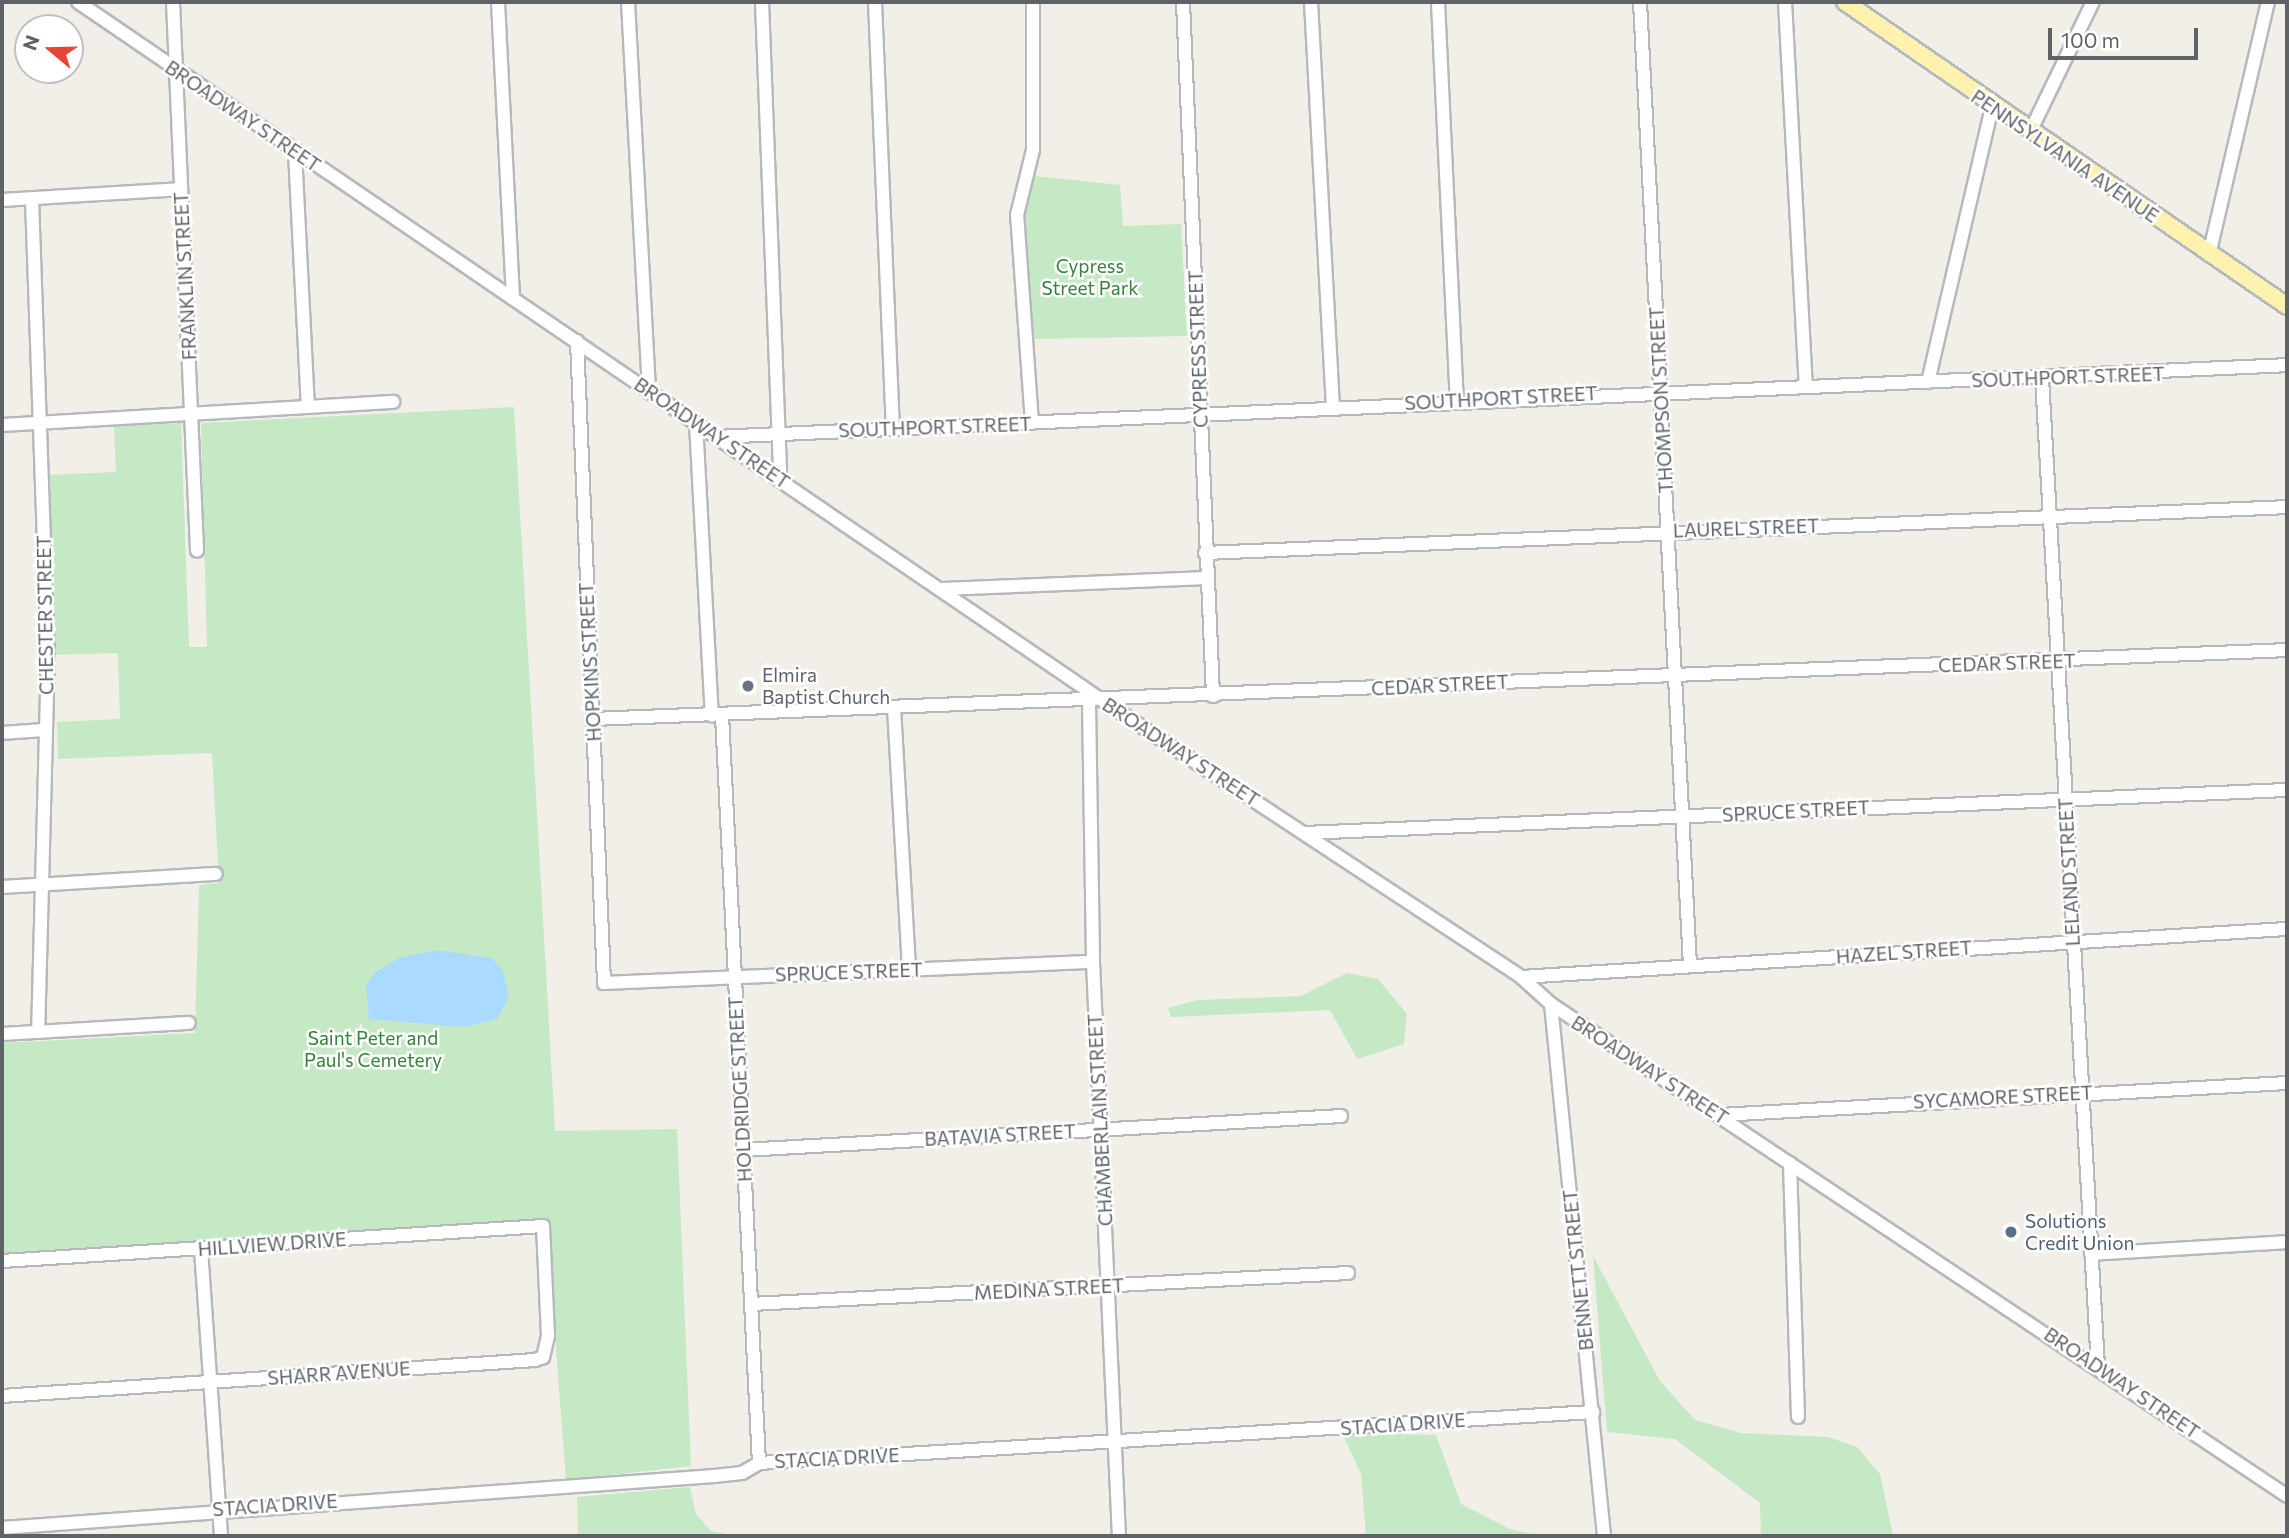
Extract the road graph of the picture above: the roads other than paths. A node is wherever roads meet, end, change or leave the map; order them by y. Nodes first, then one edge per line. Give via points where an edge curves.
1 (78, 2) edge
2 (173, 2) edge
3 (498, 2) edge
4 (628, 2) edge
5 (762, 2) edge
6 (875, 2) edge
7 (1033, 2) edge
8 (1183, 2) edge
9 (1311, 2) edge
10 (1438, 2) edge
11 (1640, 2) edge
12 (1785, 2) edge
13 (1845, 2) edge
14 (2093, 2) edge
15 (2268, 2) edge
16 (175, 70) junction
17 (1992, 107) junction
18 (2031, 130) junction
19 (295, 152) junction
20 (181, 189) junction
21 (32, 198) junction
22 (2, 200) edge
23 (2210, 255) junction
24 (513, 299) junction
25 (2287, 306) edge
26 (577, 341) junction
27 (2287, 365) edge
28 (2042, 378) junction
29 (1928, 382) junction
30 (1806, 386) junction
31 (1661, 389) junction
32 (649, 392) junction
33 (1457, 400) junction
34 (393, 402) dead end
35 (1333, 406) junction
36 (308, 407) junction
37 (192, 412) junction
38 (1200, 412) junction
39 (40, 423) junction
40 (696, 423) junction
41 (1032, 424) junction
42 (2, 425) edge
43 (892, 428) junction
44 (782, 434) junction
45 (716, 437) junction
46 (780, 480) junction
47 (2287, 507) edge
48 (2048, 519) junction
49 (1667, 532) junction
50 (197, 550) dead end
51 (1205, 553) junction
52 (1207, 578) junction
53 (942, 589) junction
54 (2287, 650) edge
55 (2057, 661) junction
56 (1674, 674) junction
57 (1213, 696) junction
58 (1089, 703) junction
59 (1106, 703) junction
60 (894, 708) junction
61 (717, 715) junction
62 (593, 719) junction
63 (45, 730) junction
64 (2, 733) edge
65 (2287, 790) edge
66 (2065, 799) junction
67 (1684, 816) junction
68 (1304, 833) junction
69 (216, 874) dead end
70 (41, 885) junction
71 (2, 887) edge
72 (2287, 929) edge
73 (2072, 941) junction
74 (1093, 962) junction
75 (1690, 966) junction
76 (909, 970) junction
77 (734, 976) junction
78 (1521, 977) junction
79 (604, 983) joint
80 (1551, 1004) junction
81 (189, 1023) dead end
82 (38, 1031) junction
83 (2, 1034) edge
84 (2287, 1083) edge
85 (2082, 1092) junction
86 (1719, 1115) junction
87 (1341, 1116) dead end
88 (1099, 1129) junction
89 (743, 1150) junction
90 (1790, 1163) junction
91 (542, 1226) joint
92 (2287, 1242) edge
93 (201, 1249) junction
94 (2091, 1254) junction
95 (2, 1261) edge
96 (1348, 1273) dead end
97 (1108, 1286) junction
98 (751, 1304) junction
99 (2098, 1366) junction
100 (212, 1381) junction
101 (2, 1396) edge
102 (1593, 1412) junction
103 (1798, 1417) dead end
104 (1115, 1442) junction
105 (759, 1462) junction
106 (2287, 1496) edge
107 (219, 1508) junction
108 (2, 1528) edge
109 (68, 1530) edge
110 (221, 1536) edge
111 (1119, 1536) edge
112 (1604, 1536) edge

1 - 16 street, BROADWAY STREET
2 - 16 street, FRANKLIN STREET
3 - 24 street
4 - 32 street
5 - 44 street
6 - 43 street
7 - 41 street via 1033,150 1017,215
8 - 38 street, CYPRESS STREET
9 - 35 street
10 - 33 street
11 - 31 street, THOMPSON STREET
12 - 30 street
13 - 17 main road, PENNSYLVANIA AVENUE
14 - 18 street
15 - 23 street
16 - 19 street, BROADWAY STREET
16 - 20 street, FRANKLIN STREET
17 - 18 main road, PENNSYLVANIA AVENUE
17 - 29 street
18 - 23 main road, PENNSYLVANIA AVENUE
19 - 24 street, BROADWAY STREET
19 - 36 street
20 - 21 street
20 - 37 street, FRANKLIN STREET
21 - 22 street
21 - 39 street, CHESTER STREET
23 - 25 main road, PENNSYLVANIA AVENUE
24 - 26 street, BROADWAY STREET
26 - 32 street, BROADWAY STREET
26 - 62 street, HOPKINS STREET
27 - 28 street, SOUTHPORT STREET
28 - 29 street, SOUTHPORT STREET
28 - 48 street, LELAND STREET
29 - 30 street, SOUTHPORT STREET
30 - 31 street, SOUTHPORT STREET
31 - 33 street, SOUTHPORT STREET
31 - 49 street, THOMPSON STREET
32 - 40 street, BROADWAY STREET
33 - 35 street, SOUTHPORT STREET
34 - 36 street
35 - 38 street, SOUTHPORT STREET
36 - 37 street
37 - 39 street
37 - 50 street, FRANKLIN STREET
38 - 41 street, SOUTHPORT STREET
38 - 51 street, CYPRESS STREET
39 - 42 street
39 - 63 street, CHESTER STREET
40 - 45 street, BROADWAY STREET
40 - 61 street, HOLDRIDGE STREET
41 - 43 street, SOUTHPORT STREET
43 - 44 street, SOUTHPORT STREET
44 - 45 street, SOUTHPORT STREET
44 - 46 street
45 - 46 street, BROADWAY STREET
46 - 53 street, BROADWAY STREET
47 - 48 street, LAUREL STREET
48 - 49 street, LAUREL STREET
48 - 55 street, LELAND STREET
49 - 51 street, LAUREL STREET
49 - 56 street, THOMPSON STREET
51 - 52 street, CYPRESS STREET
52 - 53 street
52 - 57 street, CYPRESS STREET
53 - 59 street, BROADWAY STREET
54 - 55 street, CEDAR STREET
55 - 56 street, CEDAR STREET
55 - 66 street, LELAND STREET
56 - 57 street, CEDAR STREET
56 - 67 street, THOMPSON STREET
57 - 59 street, CEDAR STREET
58 - 59 street, CEDAR STREET
58 - 60 street, CEDAR STREET
58 - 74 street, CHAMBERLAIN STREET
59 - 68 street, BROADWAY STREET
60 - 61 street, CEDAR STREET
60 - 76 street
61 - 62 street, CEDAR STREET
61 - 77 street, HOLDRIDGE STREET
62 - 79 street, HOPKINS STREET
63 - 64 street
63 - 70 street, CHESTER STREET
65 - 66 street, SPRUCE STREET
66 - 67 street, SPRUCE STREET
66 - 73 street, LELAND STREET
67 - 68 street, SPRUCE STREET
67 - 75 street, THOMPSON STREET
68 - 78 street, BROADWAY STREET
69 - 70 street
70 - 71 street
70 - 82 street, CHESTER STREET
72 - 73 street, HAZEL STREET
73 - 75 street, HAZEL STREET
73 - 85 street, LELAND STREET
74 - 76 street, SPRUCE STREET
74 - 88 street, CHAMBERLAIN STREET
75 - 78 street, HAZEL STREET
76 - 77 street, SPRUCE STREET
77 - 79 street, SPRUCE STREET
77 - 89 street, HOLDRIDGE STREET
78 - 80 street, BROADWAY STREET
80 - 86 street, BROADWAY STREET
80 - 102 street, BENNETT STREET
81 - 82 street
82 - 83 street
84 - 85 street, SYCAMORE STREET
85 - 86 street, SYCAMORE STREET
85 - 94 street, LELAND STREET
86 - 90 street, BROADWAY STREET
87 - 88 street, BATAVIA STREET
88 - 89 street, BATAVIA STREET
88 - 97 street, CHAMBERLAIN STREET
89 - 98 street, HOLDRIDGE STREET
90 - 99 street, BROADWAY STREET
90 - 103 street
91 - 93 street, HILLVIEW DRIVE
91 - 100 street, SHARR AVENUE via 548,1336 543,1357
92 - 94 street
93 - 95 street, HILLVIEW DRIVE
93 - 100 street
94 - 99 street, LELAND STREET
96 - 97 street, MEDINA STREET
97 - 98 street, MEDINA STREET
97 - 104 street, CHAMBERLAIN STREET
98 - 105 street, HOLDRIDGE STREET
99 - 106 street, BROADWAY STREET
100 - 101 street, SHARR AVENUE
100 - 107 street
102 - 104 street, STACIA DRIVE
102 - 112 street, BENNETT STREET
104 - 105 street, STACIA DRIVE
104 - 111 street, CHAMBERLAIN STREET
105 - 107 street, STACIA DRIVE via 741,1473 714,1476
107 - 109 street, STACIA DRIVE
107 - 110 street
108 - 109 street, STACIA DRIVE

